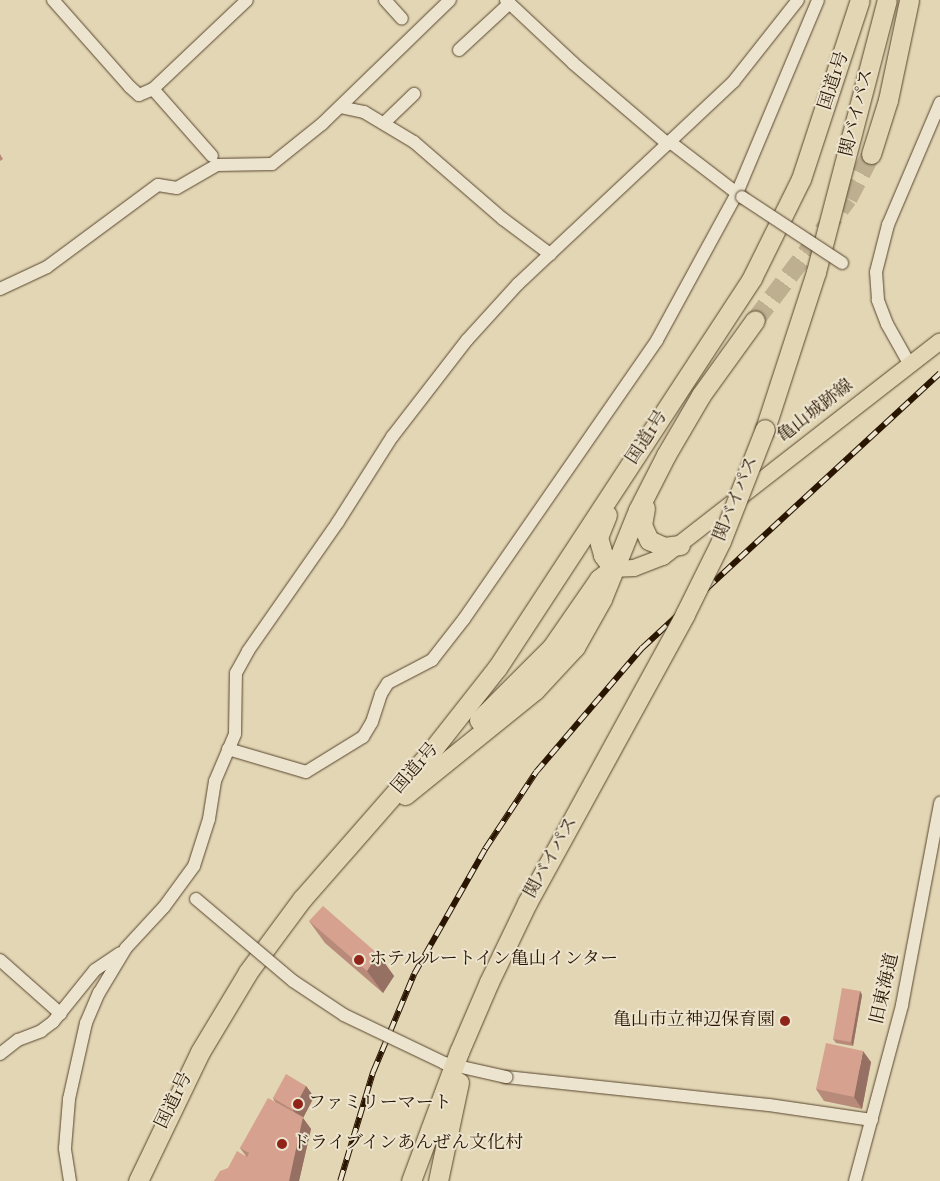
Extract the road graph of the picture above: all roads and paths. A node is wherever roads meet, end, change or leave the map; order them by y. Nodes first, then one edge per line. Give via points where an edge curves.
1 (53, 0) edge
2 (247, 0) edge
3 (385, 0) edge
4 (450, 0) edge
5 (798, 0) edge
6 (818, 0) edge
7 (860, 0) edge
8 (909, 0) edge
9 (508, 2) edge
10 (885, 6) edge
11 (402, 18) dead end
12 (459, 50) dead end
13 (153, 89) junction
14 (414, 94) dead end
15 (940, 103) edge
16 (340, 106) junction
17 (384, 122) junction
18 (669, 143) junction
19 (871, 154) tunnel mouth
20 (212, 156) dead end
21 (739, 195) junction
22 (550, 254) junction
23 (842, 263) dead end
24 (0, 288) edge
25 (755, 320) tunnel mouth
26 (940, 341) edge
27 (697, 364) junction
28 (910, 365) junction
29 (685, 421) junction
30 (680, 545) junction
31 (613, 569) junction
32 (228, 749) junction
33 (400, 788) junction
34 (940, 802) edge
35 (361, 833) junction
36 (180, 886) junction
37 (506, 946) junction
38 (126, 948) junction
39 (0, 960) edge
40 (61, 1014) junction
41 (0, 1054) edge
42 (872, 1120) junction
43 (70, 1181) edge
44 (138, 1181) edge
45 (411, 1181) edge
46 (438, 1181) edge
47 (855, 1181) edge

1 - 13 street via 130,87 139,95
2 - 13 street
3 - 11 street
4 - 16 street
5 - 18 street via 734,81
6 - 21 street
7 - 27 highway, 国道1号 via 818,132 787,212 752,278
8 - 19 highway via 888,100
9 - 12 street
9 - 18 street
10 - 37 highway, 関バイパス, bridge via 816,272 765,429 721,541
13 - 20 street
14 - 17 street
15 - 28 street via 888,225 876,272 878,300 887,324
16 - 17 street via 364,112
16 - 24 street via 272,164 217,165 177,188 158,185 47,268
17 - 22 street via 414,142 503,220
18 - 21 street
18 - 22 street
21 - 23 street, bridge
21 - 32 street via 657,340 464,619 432,660 388,683 363,737 306,772
22 - 32 street via 467,340 392,437 338,522 248,651 236,672 237,723
25 - 29 highway, 国道1号
26 - 28 main road, 亀山城跡線
27 - 31 highway via 599,531 603,555
27 - 33 highway, 国道1号 via 496,668
28 - 30 main road, 亀山城跡線
29 - 30 highway via 647,503 642,525 644,533 656,545 664,548
29 - 31 highway, 国道1号 via 651,484
30 - 31 main road, 亀山城跡線 via 649,564
31 - 33 highway via 599,579 563,634 519,682
31 - 35 highway, 国道1号 via 587,628 562,664
32 - 36 street via 216,781 194,866
33 - 35 highway, 国道1号
34 - 42 street, 旧東海道 via 902,1006
35 - 44 highway, 国道1号 via 302,899 224,1009 175,1099
36 - 38 street
36 - 42 street, bridge via 293,981 344,1015 444,1063 506,1077 769,1105
37 - 45 highway, bridge via 459,1052
37 - 46 highway, bridge via 466,1055
38 - 40 street via 95,970
38 - 43 street via 92,1007 75,1060 65,1148
39 - 40 street
40 - 41 street via 41,1031 18,1040
42 - 47 street, 旧東海道

